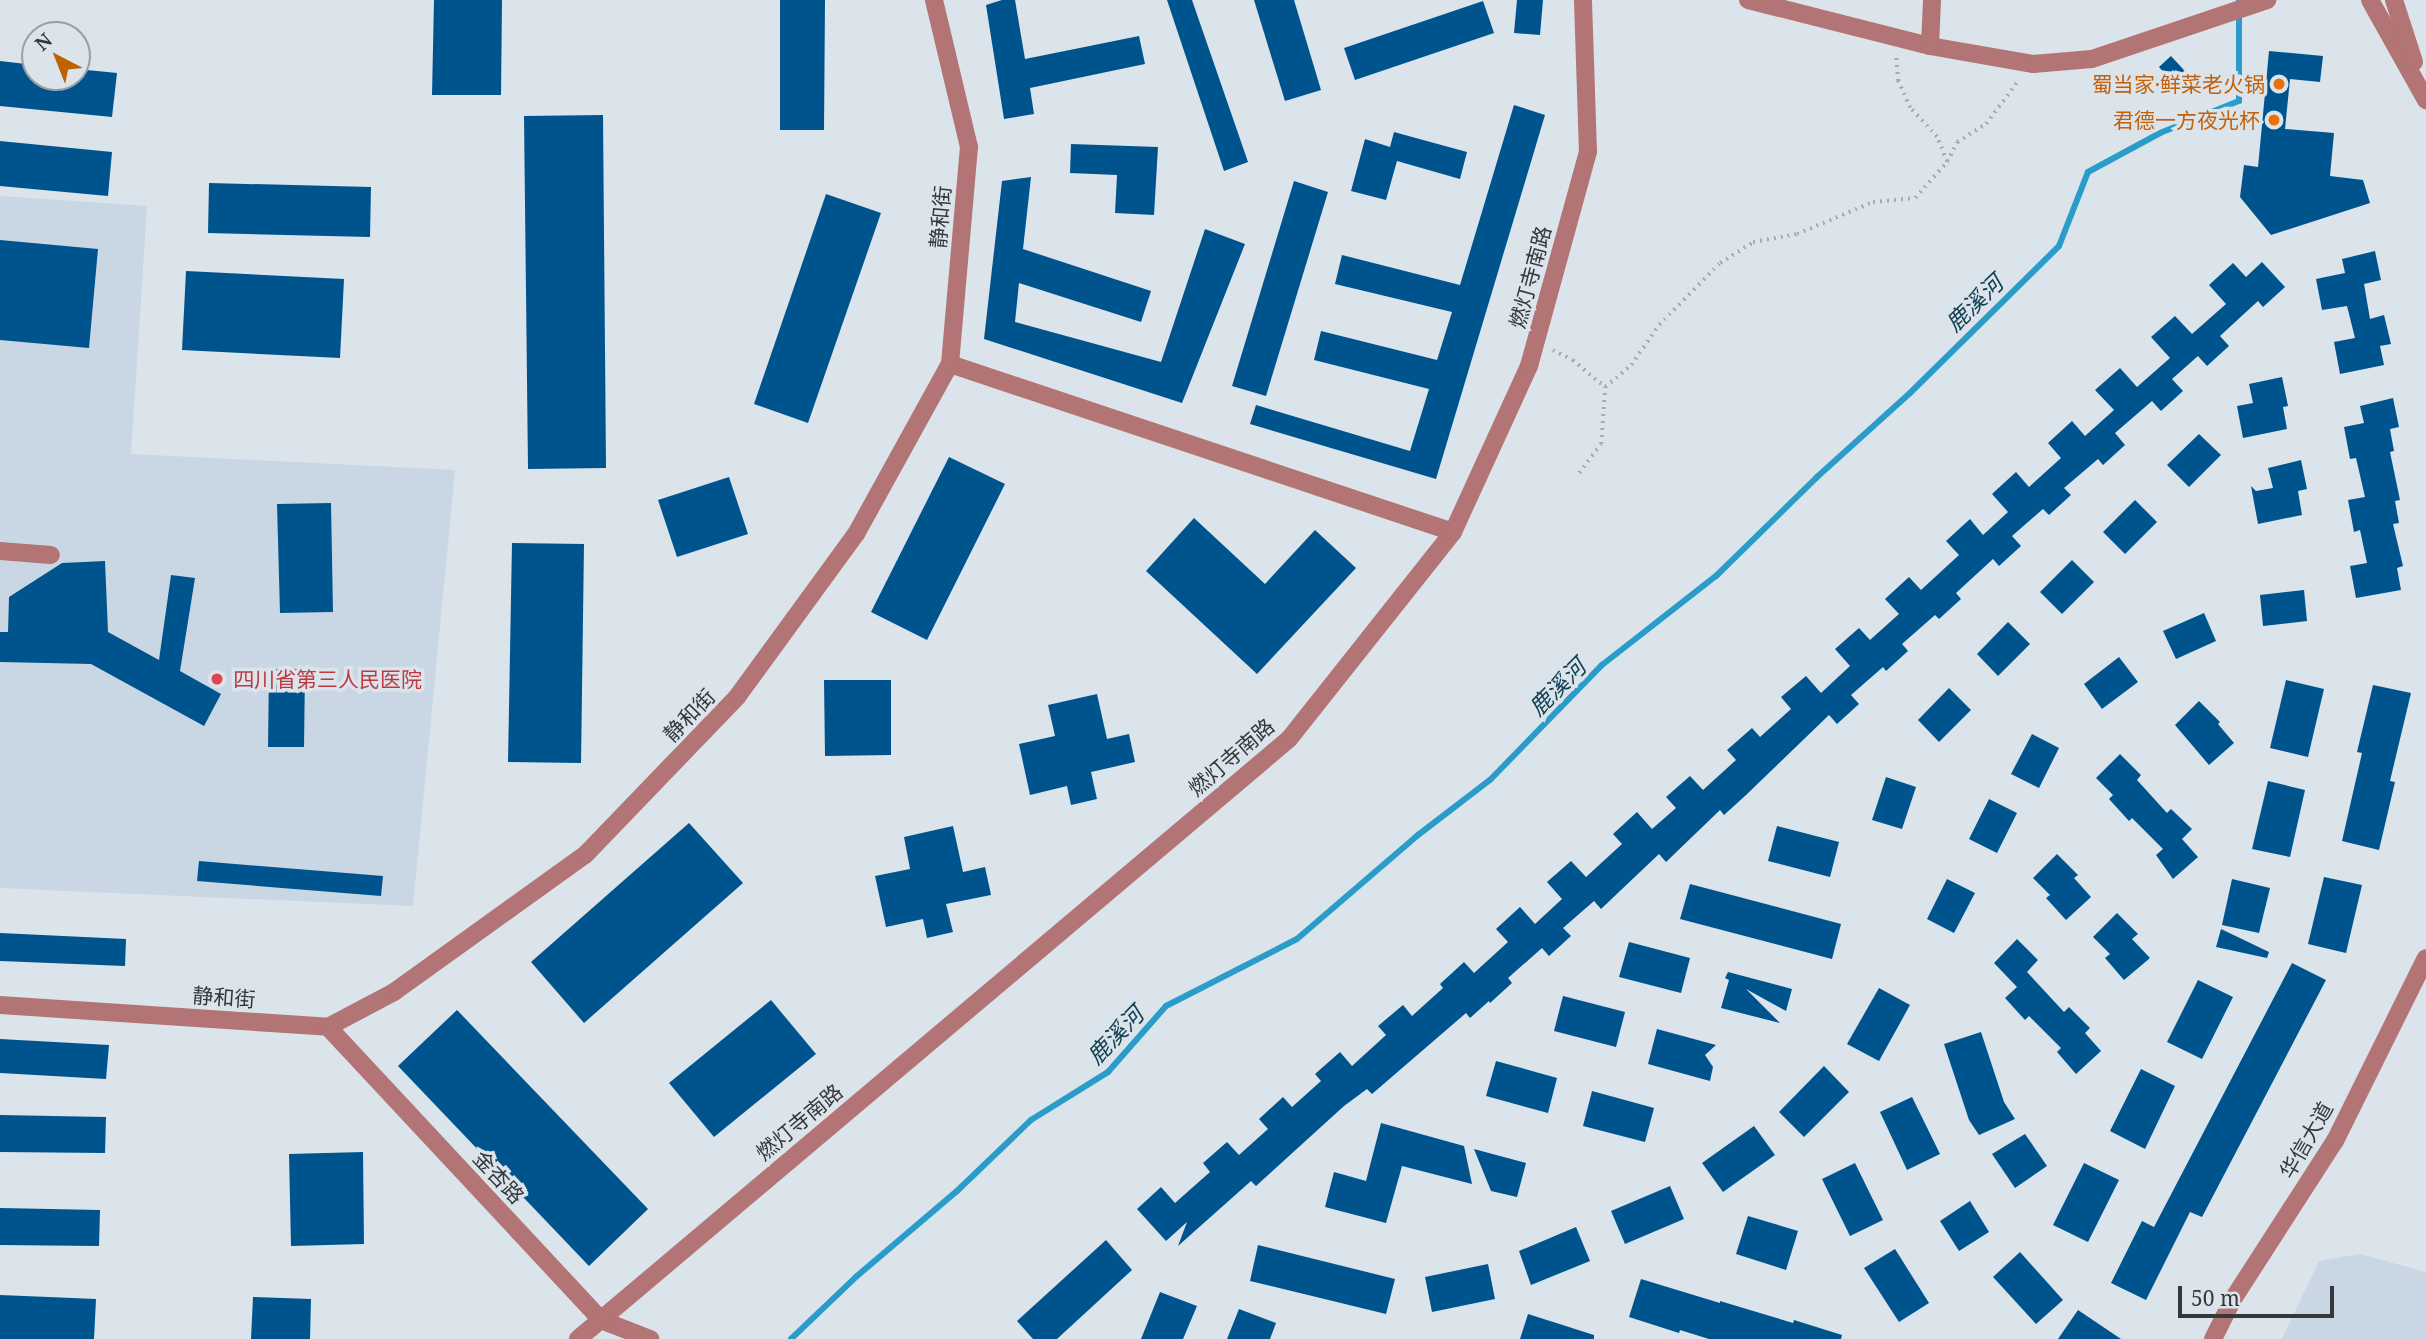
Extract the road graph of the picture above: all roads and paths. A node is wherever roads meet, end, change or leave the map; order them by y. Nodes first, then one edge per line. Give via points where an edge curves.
1 (934, 0) edge
2 (1583, 0) edge
3 (1748, 0) edge
4 (1932, 0) edge
5 (2267, 0) edge
6 (2370, 0) edge
7 (2394, 0) edge
8 (1894, 37) junction
9 (1930, 46) junction
10 (2030, 63) junction
11 (2426, 100) edge
12 (1947, 162) junction
13 (1536, 342) junction
14 (950, 364) junction
15 (1605, 387) junction
16 (1579, 473) dead end
17 (1453, 532) junction
18 (0, 551) edge
19 (51, 555) dead end
20 (2426, 958) edge
21 (0, 1005) edge
22 (328, 1027) junction
23 (601, 1320) junction
24 (578, 1339) edge
25 (650, 1339) edge
26 (2213, 1339) edge

1 - 14 street, 静和街 via 969,146
2 - 13 street, 燃灯寺南路 via 1588,152
3 - 8 street
4 - 9 street
5 - 10 street via 2092,59
6 - 11 street
7 - 11 street
8 - 9 street
8 - 12 path via 1898,81 1910,108 1937,137
9 - 10 street
10 - 12 path via 1986,124 1957,142
12 - 15 path via 1915,198 1873,202 1797,234 1753,242 1720,263 1659,325 1631,365
13 - 15 path via 1573,360
13 - 17 street, 燃灯寺南路
14 - 17 street
14 - 22 street, 静和街 via 856,534 737,697 585,855 394,992
15 - 16 path via 1601,444
17 - 23 street, 燃灯寺南路 via 1289,739
18 - 19 street
20 - 26 street, 华信大道 via 2335,1141 2233,1299
21 - 22 street, 静和街
22 - 23 street, 金杏路
23 - 24 street, 燃灯寺南路
23 - 25 street, 金杏路

